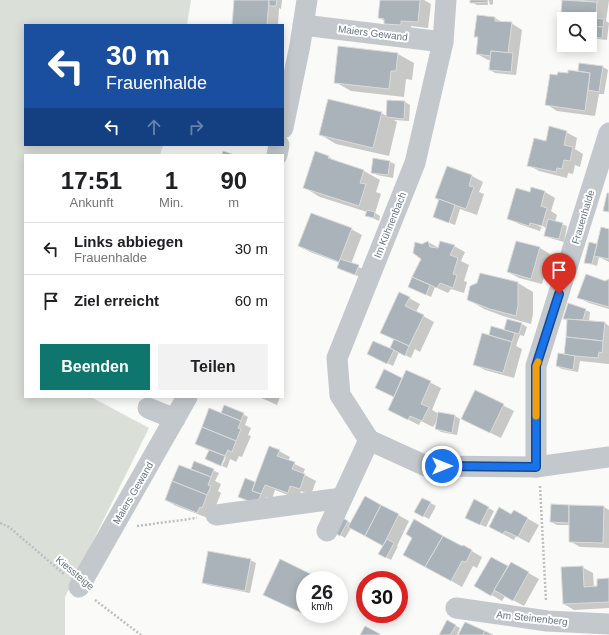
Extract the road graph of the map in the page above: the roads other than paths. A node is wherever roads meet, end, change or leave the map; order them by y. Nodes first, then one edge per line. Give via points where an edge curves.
1 (307, 0) edge
2 (446, 0) edge
3 (303, 25) junction
4 (443, 42) junction
5 (284, 123) edge
6 (609, 133) edge
7 (186, 398) edge
8 (148, 408) dead end
9 (175, 419) junction
10 (369, 440) junction
11 (609, 457) edge
12 (537, 466) junction
13 (342, 498) junction
14 (216, 516) road end
15 (327, 531) dead end
16 (79, 588) road end
17 (456, 608) dead end
18 (609, 624) edge

1 - 3 street
2 - 4 street, Im Kühnenbach
3 - 4 street, Maiers Gewand
3 - 5 street
4 - 10 street, Im Kühnenbach via 414,163 337,358 340,396
6 - 12 street, Frauenhalde via 536,366
7 - 9 street, Maiers Gewand
8 - 9 street
9 - 16 street, Maiers Gewand
10 - 12 street via 426,466
10 - 13 street
11 - 12 street
13 - 14 street
13 - 15 street
17 - 18 street, Am Steinenberg via 547,621

